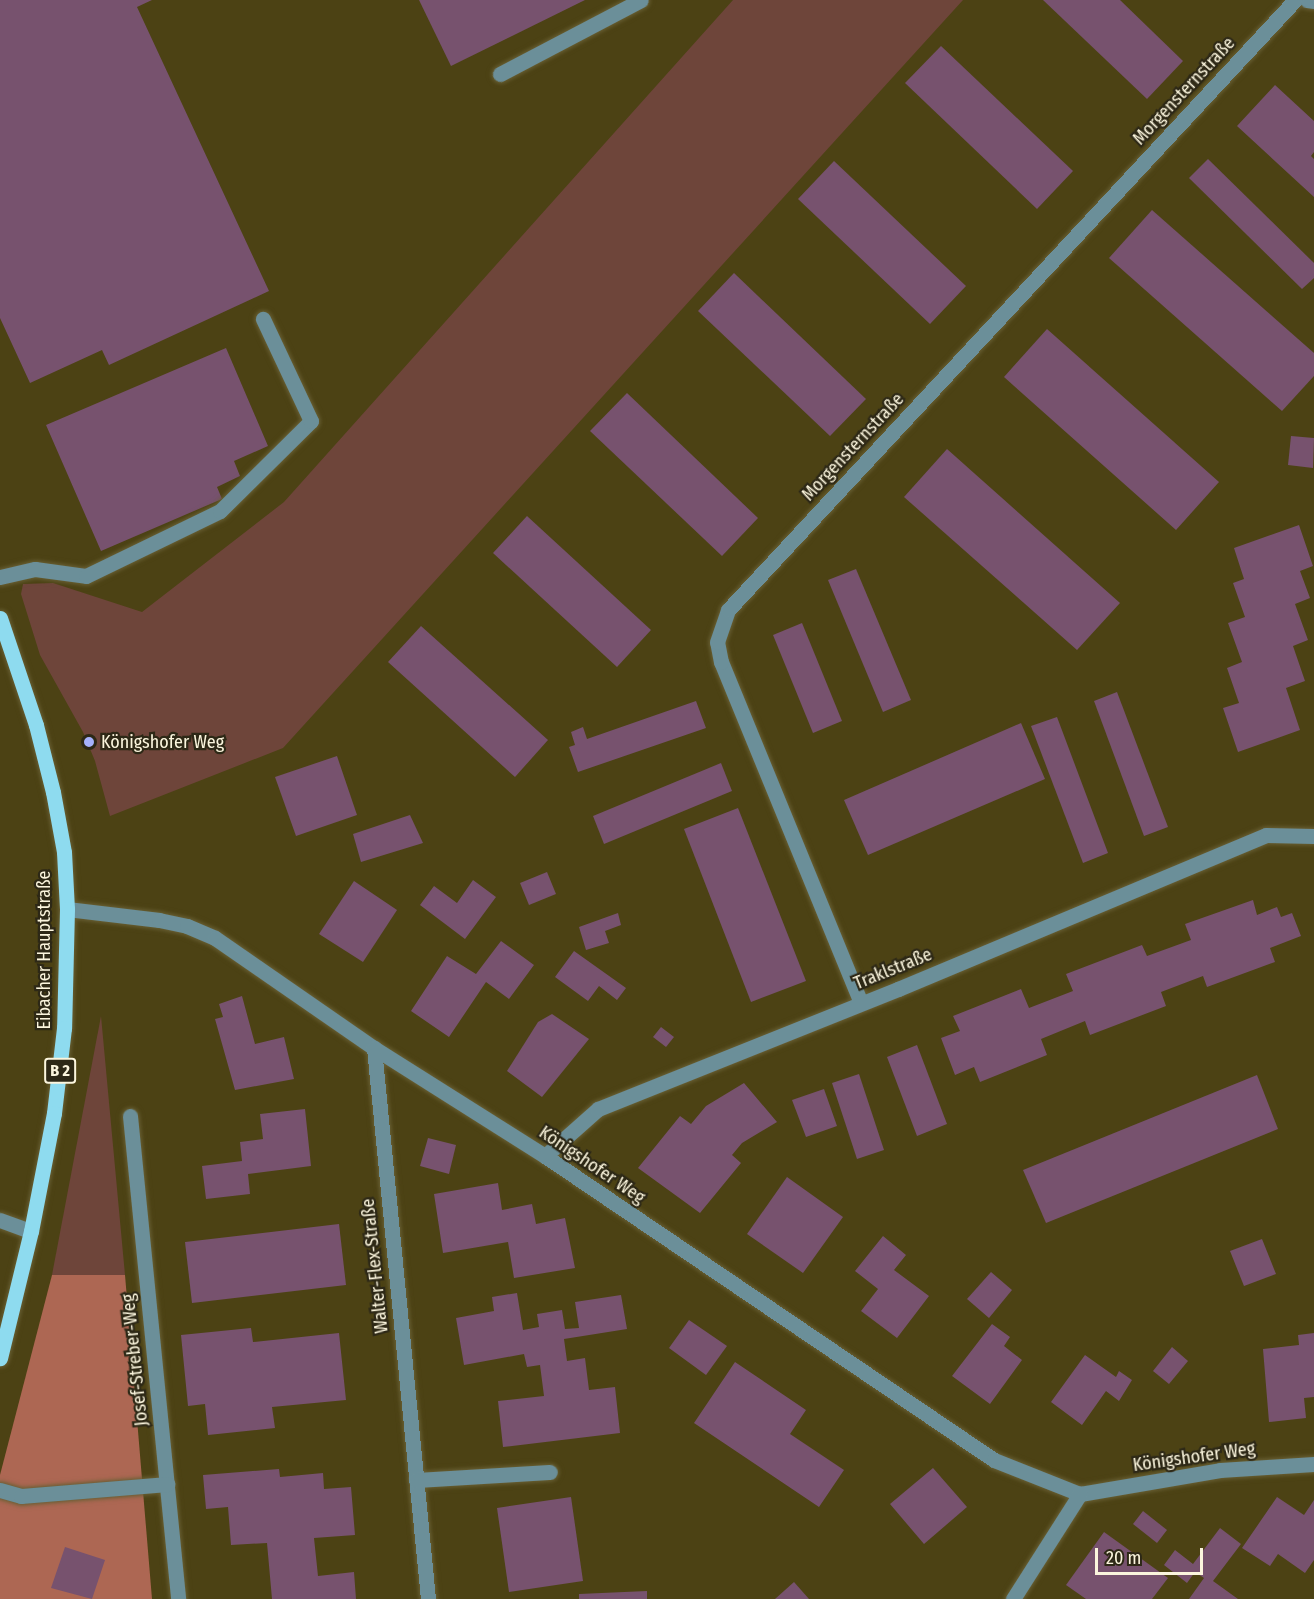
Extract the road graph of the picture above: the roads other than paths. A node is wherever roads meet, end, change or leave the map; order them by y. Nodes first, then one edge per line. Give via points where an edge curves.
1 (641, 0) edge
2 (1294, 0) edge
3 (1307, 0) edge
4 (1314, 1) edge
5 (500, 74) dead end
6 (263, 319) dead end
7 (0, 578) edge
8 (0, 618) edge
9 (1314, 836) edge
10 (67, 909) junction
11 (861, 1002) junction
12 (374, 1048) junction
13 (130, 1116) dead end
14 (545, 1156) junction
15 (0, 1220) edge
16 (31, 1231) junction
17 (0, 1358) edge
18 (1314, 1464) edge
19 (550, 1472) dead end
20 (416, 1480) junction
21 (168, 1484) junction
22 (0, 1490) edge
23 (1080, 1494) junction
24 (178, 1599) edge
25 (428, 1599) edge
26 (1013, 1599) edge

1 - 5 street
2 - 11 street, Morgensternstraße via 728,610 717,642 721,662
3 - 4 street
6 - 7 street via 311,421 220,511 86,576 35,569
8 - 10 main road, Eibacher Hauptstraße / B 2 via 36,725 53,792 64,852
9 - 11 street, Traklstraße via 1266,835
10 - 12 street, Königshofer Weg via 159,920 215,938
10 - 16 main road, Eibacher Hauptstraße / B 2 via 61,1066
11 - 14 street, Traklstraße via 598,1109
12 - 14 street, Königshofer Weg
12 - 20 street, Walter-Flex-Straße
13 - 21 street, Josef-Streber-Weg
14 - 23 street, Königshofer Weg via 994,1460
15 - 16 street
16 - 17 main road, Eibacher Hauptstraße / B 2
18 - 23 street, Königshofer Weg via 1220,1470
19 - 20 street
20 - 25 street, Walter-Flex-Straße
21 - 22 street via 21,1496
21 - 24 street, Josef-Streber-Weg
23 - 26 street

